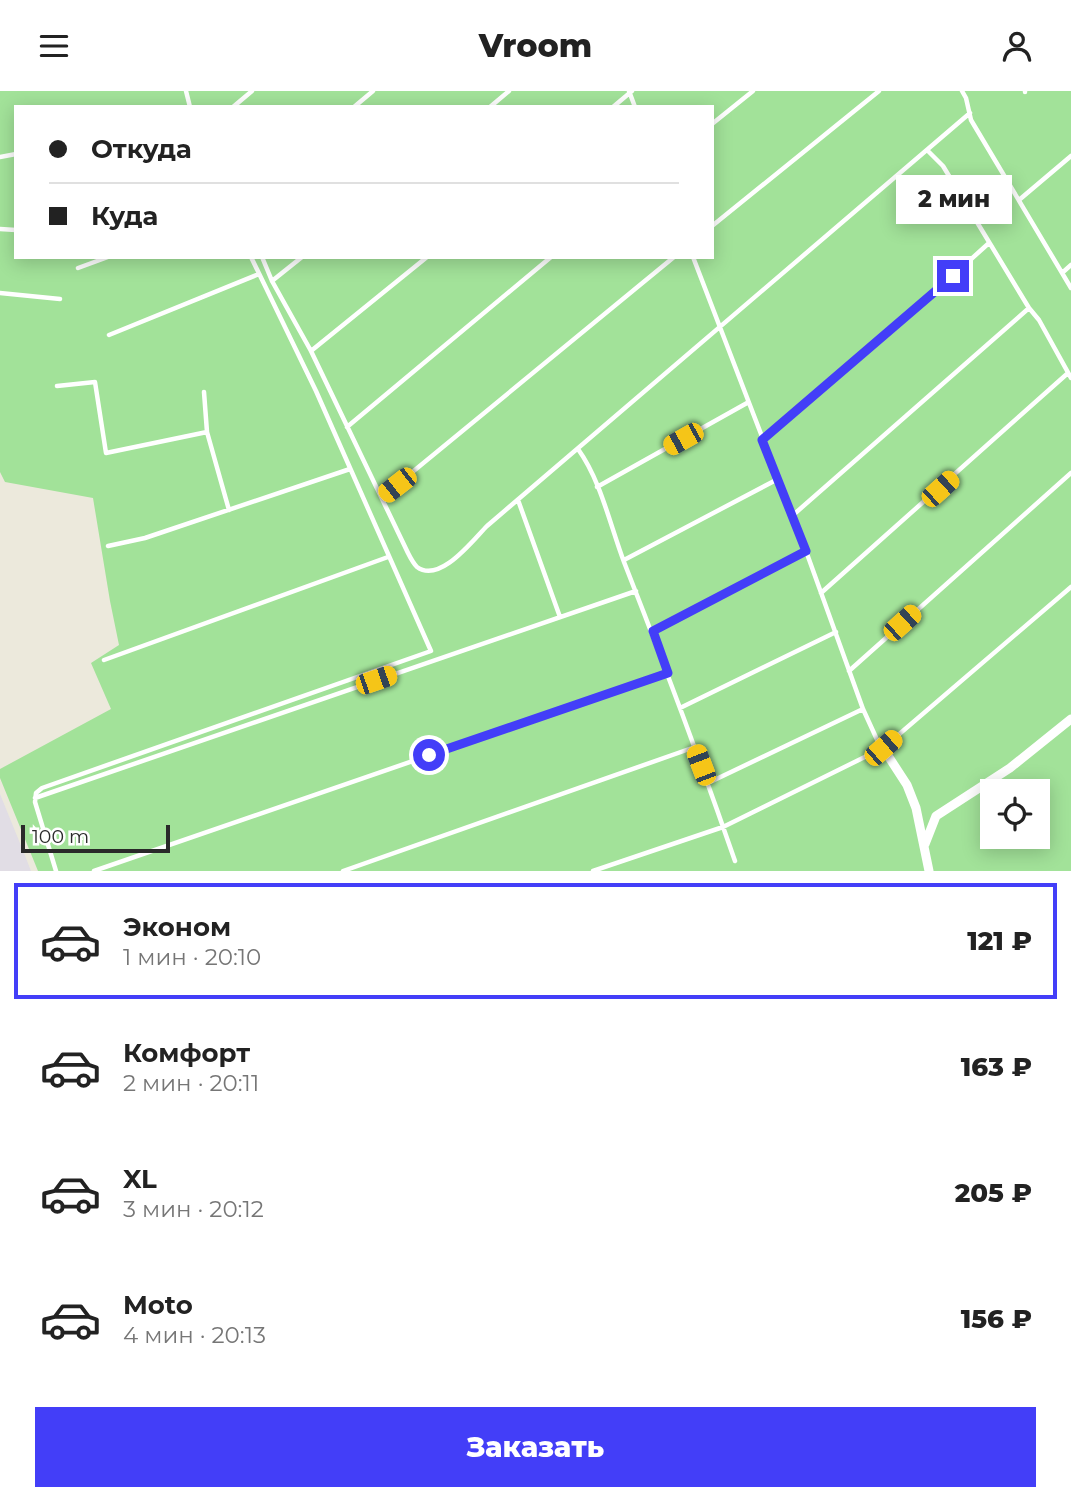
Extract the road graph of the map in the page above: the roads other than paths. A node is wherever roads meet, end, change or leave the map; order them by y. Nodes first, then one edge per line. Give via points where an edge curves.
1 (252, 91) edge
2 (373, 91) edge
3 (509, 91) edge
4 (754, 91) edge
5 (879, 91) edge
6 (962, 91) edge
7 (630, 92) edge
8 (235, 105) edge
9 (356, 105) edge
10 (492, 105) edge
11 (615, 105) edge
12 (970, 113) junction
13 (714, 122) edge
14 (927, 150) junction
15 (1071, 156) edge
16 (1019, 199) junction
17 (714, 224) edge
18 (989, 243) junction
19 (103, 259) edge
20 (252, 259) edge
21 (263, 259) edge
22 (300, 259) edge
23 (425, 259) edge
24 (549, 259) edge
25 (672, 259) edge
26 (694, 259) edge
27 (1071, 265) edge
28 (78, 268) dead end
29 (259, 274) junction
30 (1062, 274) junction
31 (272, 281) junction
32 (1071, 288) edge
33 (0, 293) edge
34 (60, 299) dead end
35 (1029, 309) junction
36 (719, 328) junction
37 (109, 335) dead end
38 (311, 351) junction
39 (1069, 375) edge
40 (57, 386) dead end
41 (204, 392) dead end
42 (747, 403) junction
43 (346, 427) junction
44 (207, 432) junction
45 (762, 440) junction
46 (578, 449) junction
47 (350, 469) junction
48 (1071, 473) edge
49 (778, 479) junction
50 (597, 487) junction
51 (382, 497) junction
52 (517, 500) junction
53 (229, 510) junction
54 (792, 516) junction
55 (108, 546) dead end
56 (806, 551) junction
57 (388, 557) junction
58 (623, 560) junction
59 (1071, 587) edge
60 (636, 591) junction
61 (821, 593) junction
62 (560, 617) junction
63 (653, 631) junction
64 (836, 632) junction
65 (104, 660) dead end
66 (849, 671) junction
67 (668, 673) junction
68 (680, 708) junction
69 (863, 709) junction
70 (1071, 719) edge
71 (695, 747) junction
72 (883, 748) junction
73 (708, 783) junction
74 (35, 797) junction
75 (723, 827) junction
76 (925, 844) junction
77 (735, 861) dead end
78 (56, 871) edge
79 (94, 871) edge
80 (343, 871) edge
81 (593, 871) edge
82 (929, 871) edge

1 - 8 lane
2 - 9 lane
3 - 10 lane
4 - 13 lane
5 - 17 lane
6 - 12 lane
7 - 11 lane
12 - 14 lane
12 - 16 lane
14 - 18 lane via 943,166
14 - 36 lane
15 - 16 lane
16 - 30 lane
18 - 35 lane
18 - 45 lane
19 - 28 lane
20 - 29 lane
21 - 31 lane
22 - 31 lane
23 - 38 lane
24 - 43 lane
25 - 51 lane
26 - 36 lane
27 - 30 lane
29 - 37 lane
29 - 47 lane
30 - 32 lane
31 - 38 lane
33 - 34 lane
35 - 39 lane
35 - 54 lane
36 - 42 lane
36 - 46 lane
38 - 43 lane
39 - 61 lane
40 - 44 lane via 95,382 106,453
41 - 44 lane
42 - 45 lane
42 - 50 lane
43 - 51 lane
44 - 53 lane
45 - 49 lane
46 - 50 lane
46 - 52 lane
47 - 53 lane
47 - 57 lane
48 - 66 lane
49 - 54 lane
49 - 58 lane
50 - 58 lane
51 - 52 lane via 408,553 417,567 428,571 454,561
52 - 62 lane
53 - 55 lane
54 - 56 lane
56 - 61 lane
56 - 63 lane
57 - 65 lane
57 - 74 lane via 431,651 42,788
58 - 60 lane
59 - 72 lane
60 - 62 lane
60 - 63 lane
61 - 64 lane
62 - 74 lane
63 - 67 lane
64 - 66 lane
64 - 68 lane
66 - 69 lane
67 - 68 lane
67 - 79 lane
68 - 71 lane
69 - 72 lane
69 - 73 lane
70 - 76 street via 1010,768 936,816
71 - 73 lane
71 - 80 lane
72 - 75 lane
72 - 76 street via 906,785
73 - 75 lane
74 - 78 lane
75 - 77 lane
75 - 81 lane
76 - 82 street

